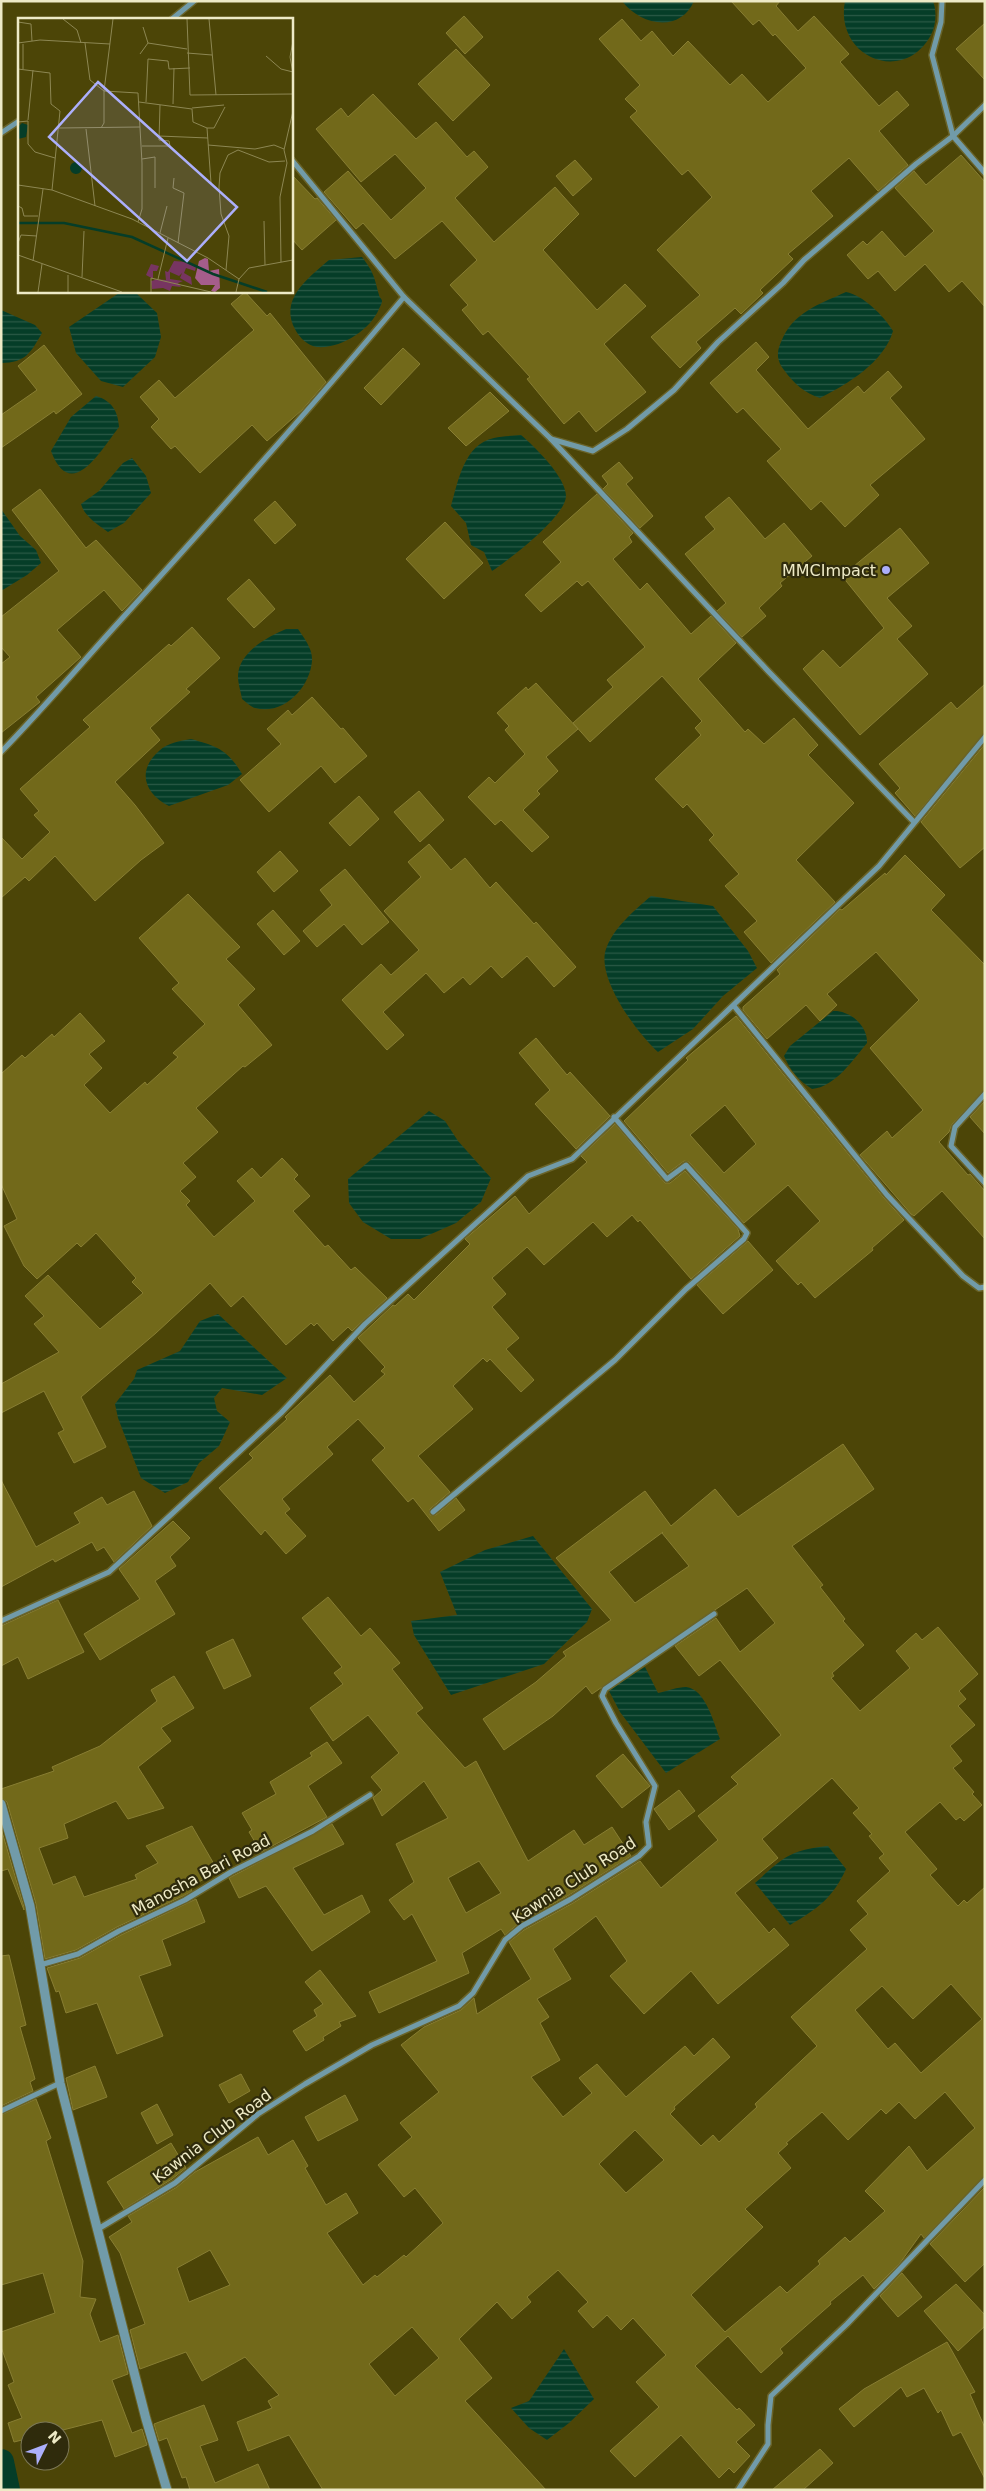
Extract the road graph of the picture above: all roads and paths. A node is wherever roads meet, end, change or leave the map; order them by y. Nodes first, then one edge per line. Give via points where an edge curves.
1 (194, 1) edge
2 (942, 1) edge
3 (173, 18) edge
4 (985, 104) edge
5 (18, 122) edge
6 (1, 133) edge
7 (953, 136) junction
8 (292, 159) edge
9 (985, 173) edge
10 (404, 298) junction
11 (550, 438) junction
12 (985, 737) edge
13 (1, 752) edge
14 (914, 822) junction
15 (734, 1006) junction
16 (985, 1094) edge
17 (614, 1117) junction
18 (985, 1183) edge
19 (985, 1287) edge
20 (433, 1512) dead end
21 (714, 1614) dead end
22 (1, 1621) edge
23 (370, 1795) dead end
24 (1, 1804) edge
25 (40, 1966) junction
26 (60, 2083) junction
27 (1, 2111) edge
28 (985, 2180) edge
29 (98, 2229) junction
30 (167, 2490) edge
31 (738, 2490) edge

1 - 3 street
2 - 7 street via 941,22 932,55
4 - 7 street
5 - 6 street
7 - 9 street
7 - 11 street via 804,260 718,342 674,390 627,429 592,451
8 - 10 street
10 - 11 street
10 - 13 street via 259,468 55,697
11 - 14 street
12 - 14 street
14 - 15 street via 878,866
15 - 17 street
15 - 19 street via 887,1195 963,1276 979,1288
16 - 18 street via 956,1127 951,1146
17 - 20 street via 667,1178 686,1165 747,1233 615,1360
17 - 22 street via 572,1159 528,1176 365,1324 282,1413 109,1572
21 - 29 street, Kawnia Club Road via 605,1689 602,1696 655,1786 646,1822 649,1846 644,1851 522,1926 505,1940 473,1993 459,2006 372,2045 305,2084 258,2114 175,2183
23 - 25 street, Manosha Bari Road via 313,1831 231,1872 185,1900 78,1954
24 - 25 street via 30,1906
25 - 26 street
26 - 27 street
26 - 29 street
28 - 31 street via 847,2324 771,2396 768,2444
29 - 30 street

